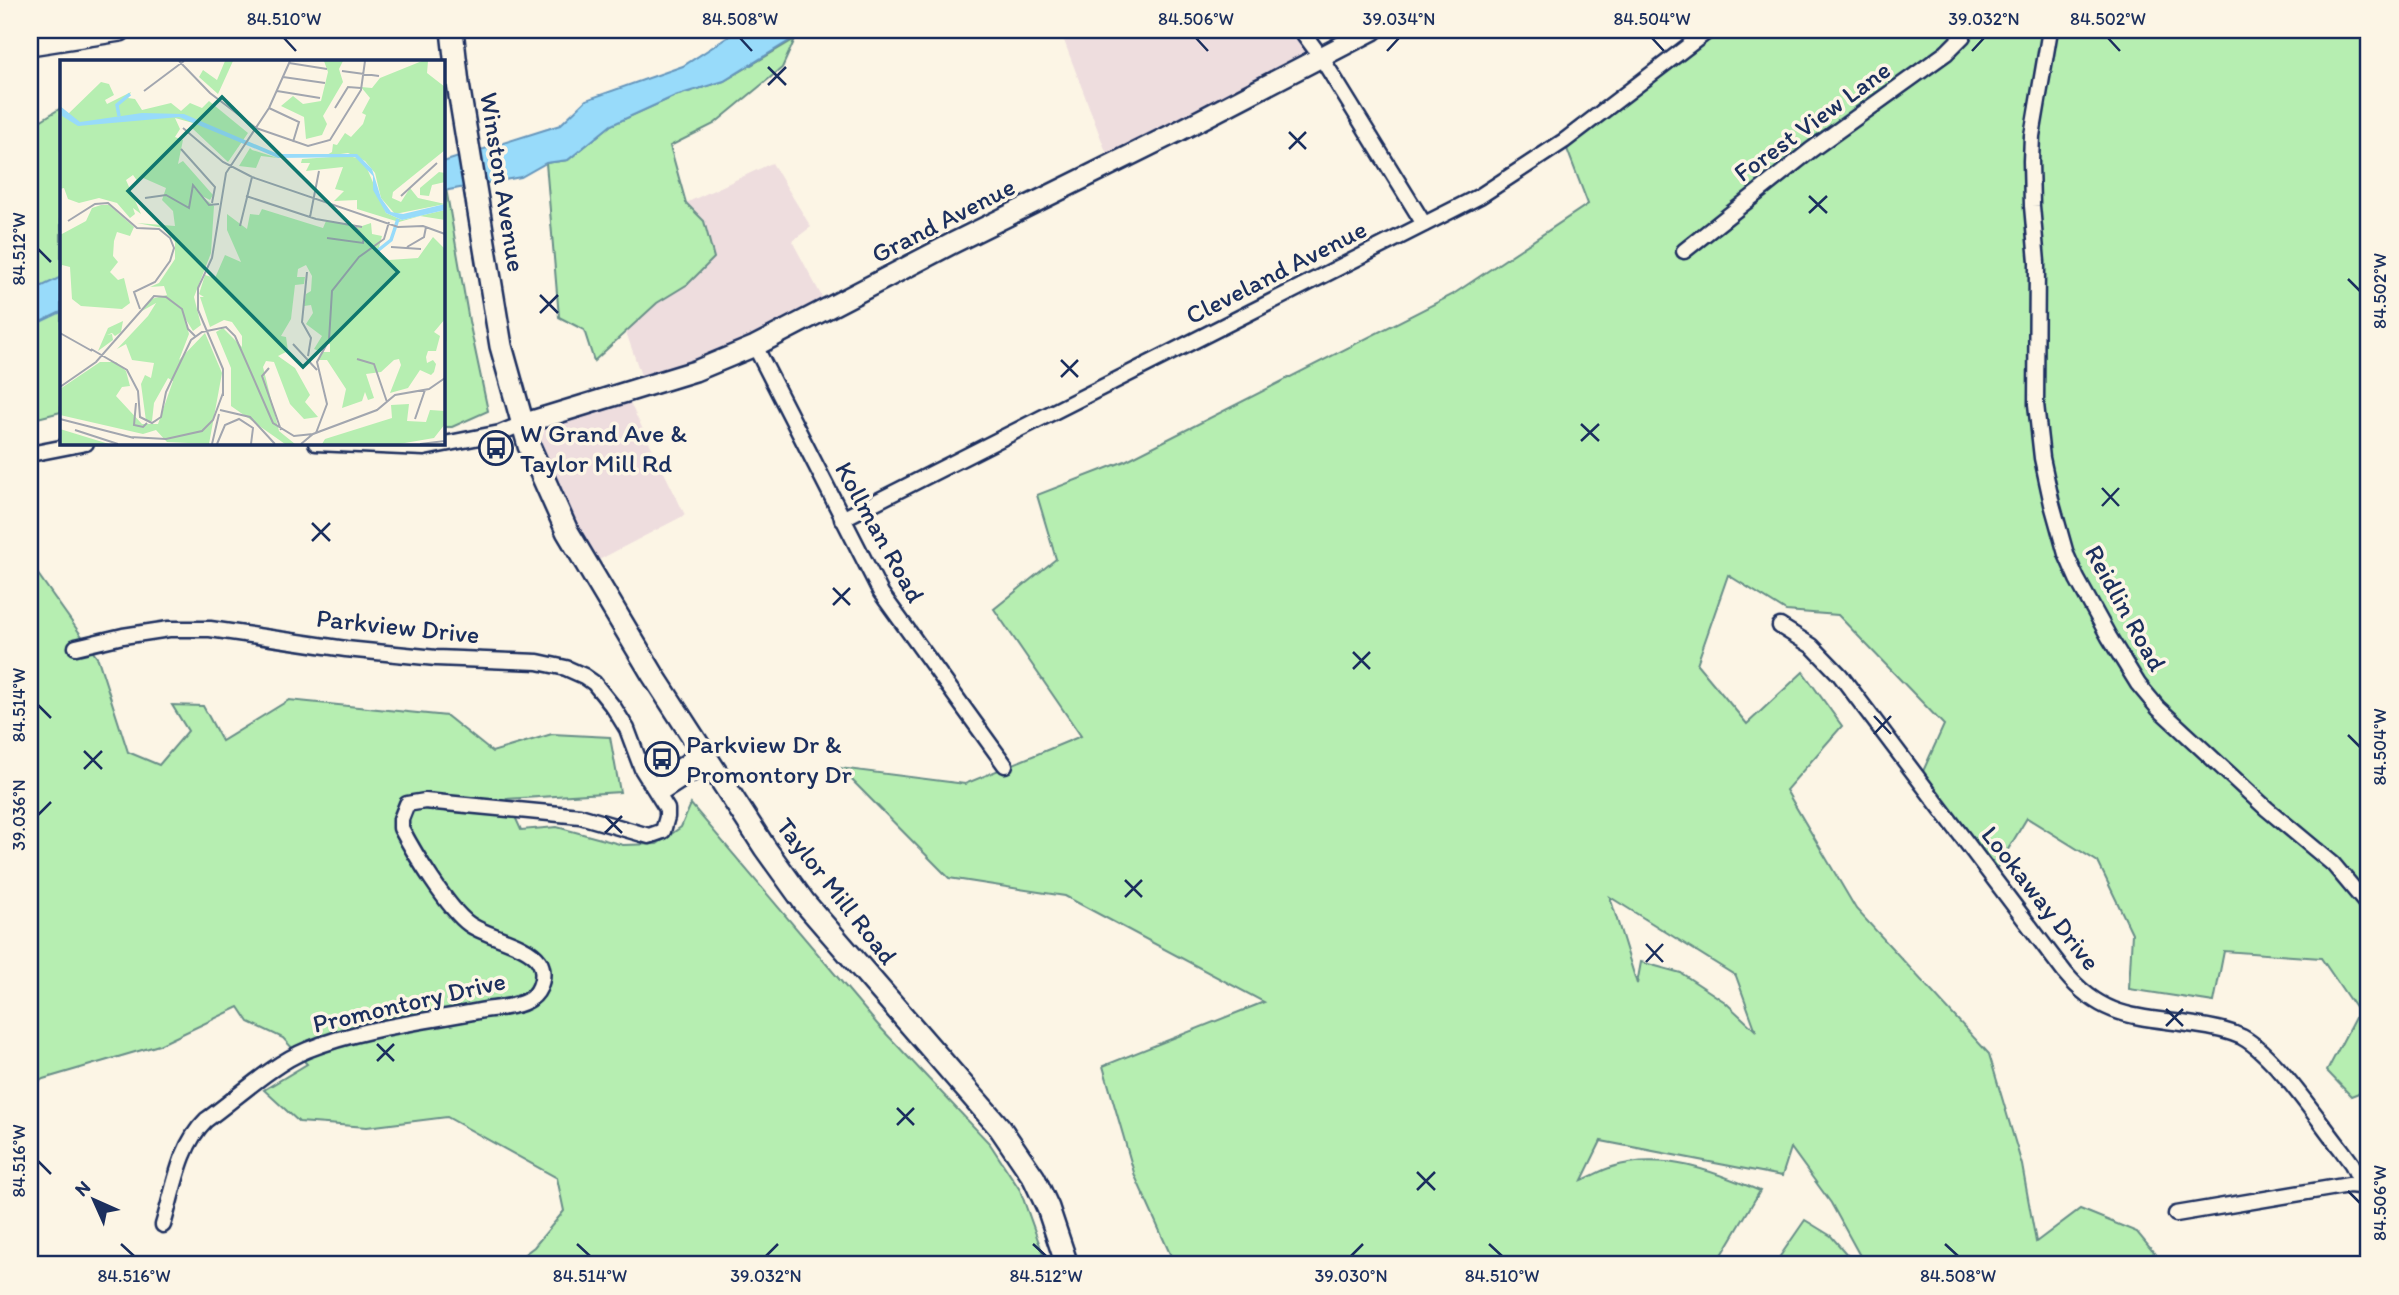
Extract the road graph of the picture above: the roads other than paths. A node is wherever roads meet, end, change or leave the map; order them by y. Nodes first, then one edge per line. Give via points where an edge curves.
1 (120, 30) edge
2 (452, 30) edge
3 (1301, 30) edge
4 (1373, 30) edge
5 (1709, 30) edge
6 (1964, 30) edge
7 (2050, 30) edge
8 (30, 44) edge
9 (1321, 57) junction
10 (1424, 224) junction
11 (1684, 251) dead end
12 (755, 346) junction
13 (523, 424) junction
14 (81, 444) edge
15 (338, 444) edge
16 (30, 454) edge
17 (842, 519) junction
18 (1780, 626) dead end
19 (76, 647) dead end
20 (706, 756) junction
21 (1005, 765) dead end
22 (656, 791) junction
23 (2369, 907) edge
24 (2366, 1186) edge
25 (2176, 1214) dead end
26 (163, 1225) dead end
27 (1068, 1265) edge

1 - 8 main road
2 - 13 main road, Winston Avenue via 501,346
3 - 9 street
4 - 9 street, Grand Avenue
5 - 10 street, Cleveland Avenue via 1538,160
6 - 11 street, Forest View Lane via 1947,53 1811,149
7 - 23 street, Reidlin Road via 2031,161 2037,262 2036,404 2045,469 2066,554 2109,637 2158,708 2333,864
9 - 10 street
9 - 12 street, Grand Avenue
10 - 17 street, Cleveland Avenue
12 - 13 street, Grand Avenue via 695,371
12 - 17 street, Kollman Road
13 - 15 street via 424,448
13 - 20 main road, Taylor Mill Road via 567,531
14 - 16 street
17 - 21 street, Kollman Road via 881,593
18 - 24 street, Lookaway Drive via 1812,646 1840,675 2085,995 2116,1012 2216,1028 2255,1045 2342,1149
19 - 22 street, Parkview Drive via 169,629 210,629 346,649 538,662 566,668 584,676 607,698
20 - 22 street
20 - 27 main road, Taylor Mill Road via 804,902 1000,1128 1034,1178
22 - 26 street, Promontory Drive via 667,809 666,823 663,831 649,836 580,816 425,801 407,804 401,828 455,911 484,933 530,952 540,962 543,974 538,991 530,1000 501,1008 341,1038 290,1058 195,1130
24 - 25 street

